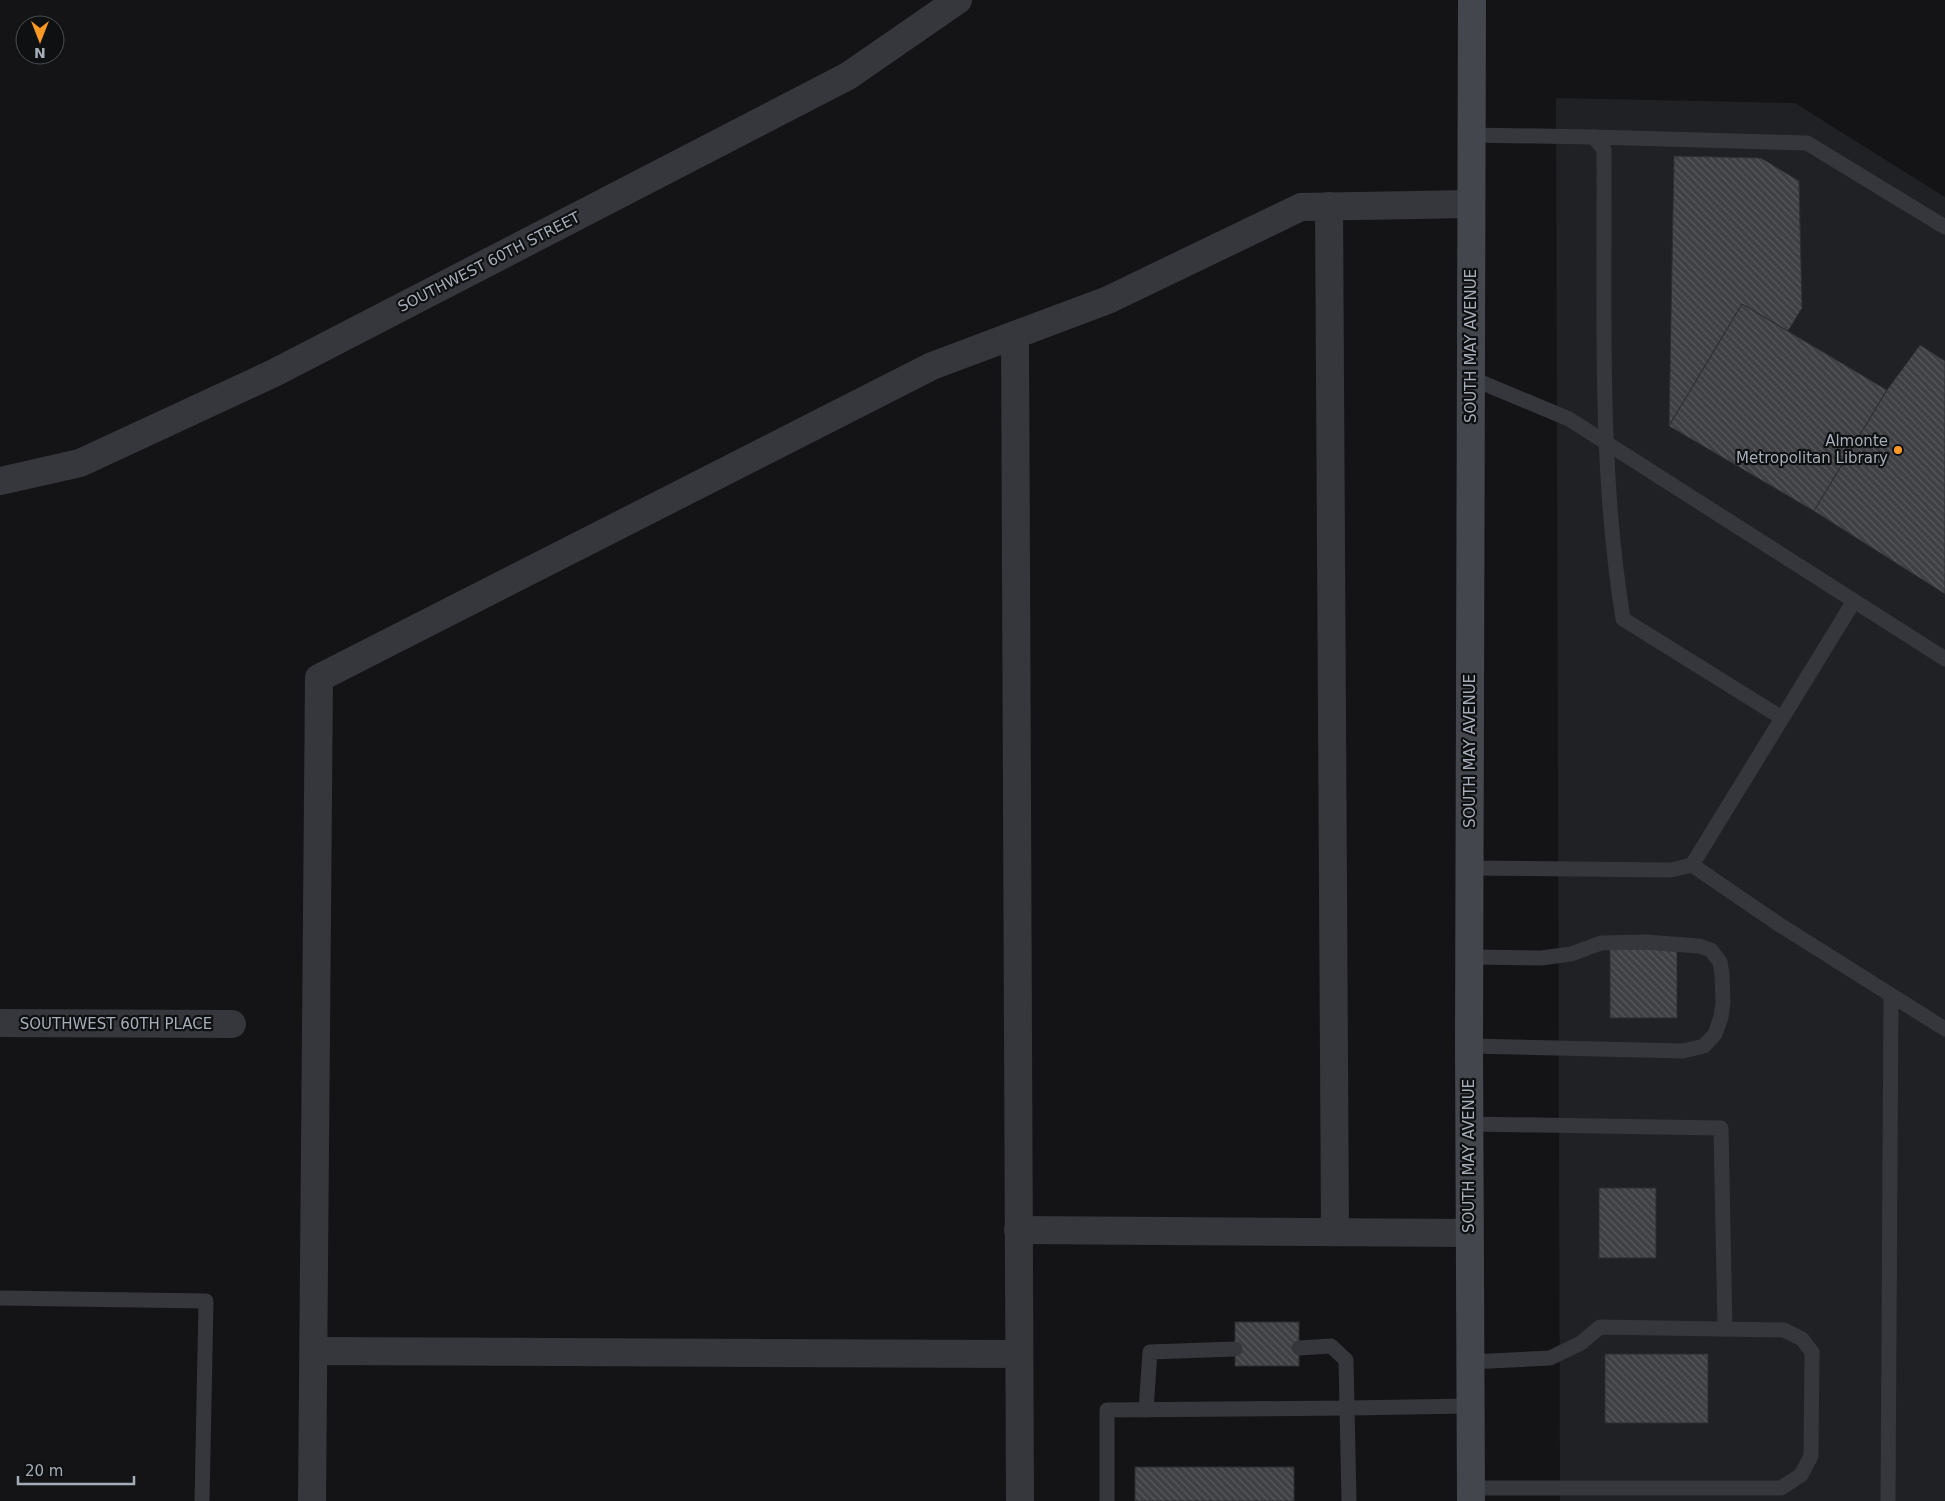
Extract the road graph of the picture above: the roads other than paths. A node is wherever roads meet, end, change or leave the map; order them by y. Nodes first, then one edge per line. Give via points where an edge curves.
1 (958, 0) edge
2 (1472, 0) edge
3 (1471, 135) junction
4 (1593, 138) junction
5 (1471, 204) junction
6 (1329, 206) junction
7 (1945, 227) edge
8 (1015, 335) junction
9 (1471, 378) junction
10 (1606, 442) junction
11 (0, 482) edge
12 (1854, 601) junction
13 (1945, 659) edge
14 (1782, 718) junction
15 (1692, 865) junction
16 (1470, 868) junction
17 (1470, 957) junction
18 (1892, 996) junction
19 (0, 1023) edge
20 (232, 1024) dead end
21 (1945, 1029) edge
22 (1469, 1046) junction
23 (1469, 1124) junction
24 (1018, 1230) junction
25 (1335, 1231) junction
26 (1469, 1233) junction
27 (0, 1298) edge
28 (1724, 1329) junction
29 (1299, 1348) dead end
30 (1235, 1349) dead end
31 (314, 1351) junction
32 (1019, 1354) junction
33 (1470, 1362) junction
34 (1470, 1406) junction
35 (1347, 1408) junction
36 (1146, 1410) junction
37 (1471, 1495) edge
38 (202, 1501) edge
39 (312, 1501) edge
40 (1020, 1501) edge
41 (1106, 1501) edge
42 (1349, 1501) edge
43 (1888, 1501) edge

1 - 11 street, SOUTHWEST 60TH STREET via 848,76 274,373 80,463
2 - 3 main road, SOUTH MAY AVENUE
3 - 4 lane
3 - 5 main road, SOUTH MAY AVENUE
4 - 7 lane via 1807,143
4 - 10 lane via 1604,149
5 - 6 street
5 - 9 main road, SOUTH MAY AVENUE
6 - 8 street via 1301,207 1108,300
6 - 25 street
8 - 24 street
8 - 31 street via 932,366 320,678
9 - 10 lane via 1569,418
9 - 16 main road, SOUTH MAY AVENUE
10 - 12 lane
10 - 14 lane via 1623,619
12 - 13 lane
12 - 14 lane
14 - 15 lane
15 - 16 lane via 1671,870
15 - 18 lane
16 - 17 main road, SOUTH MAY AVENUE
17 - 22 main road, SOUTH MAY AVENUE
17 - 22 lane via 1541,958 1571,954 1601,943 1699,946 1711,950 1720,962 1724,1003 1714,1034 1704,1046 1683,1052
18 - 21 lane
18 - 43 lane
19 - 20 street, SOUTHWEST 60TH PLACE
22 - 23 main road, SOUTH MAY AVENUE
23 - 26 main road, SOUTH MAY AVENUE
23 - 28 lane via 1721,1128
24 - 25 street
24 - 32 street
25 - 26 street
26 - 33 main road, SOUTH MAY AVENUE
27 - 38 lane via 206,1301
28 - 33 lane via 1600,1327 1581,1343 1550,1358
28 - 37 lane via 1784,1330 1802,1339 1812,1352 1811,1456 1801,1475 1781,1488
29 - 35 lane via 1331,1346 1346,1360
30 - 36 lane via 1150,1352
31 - 32 street
31 - 39 street
32 - 40 street
33 - 34 main road, SOUTH MAY AVENUE
34 - 35 lane
34 - 37 main road, SOUTH MAY AVENUE
35 - 36 lane
35 - 42 lane
36 - 41 lane via 1107,1410

